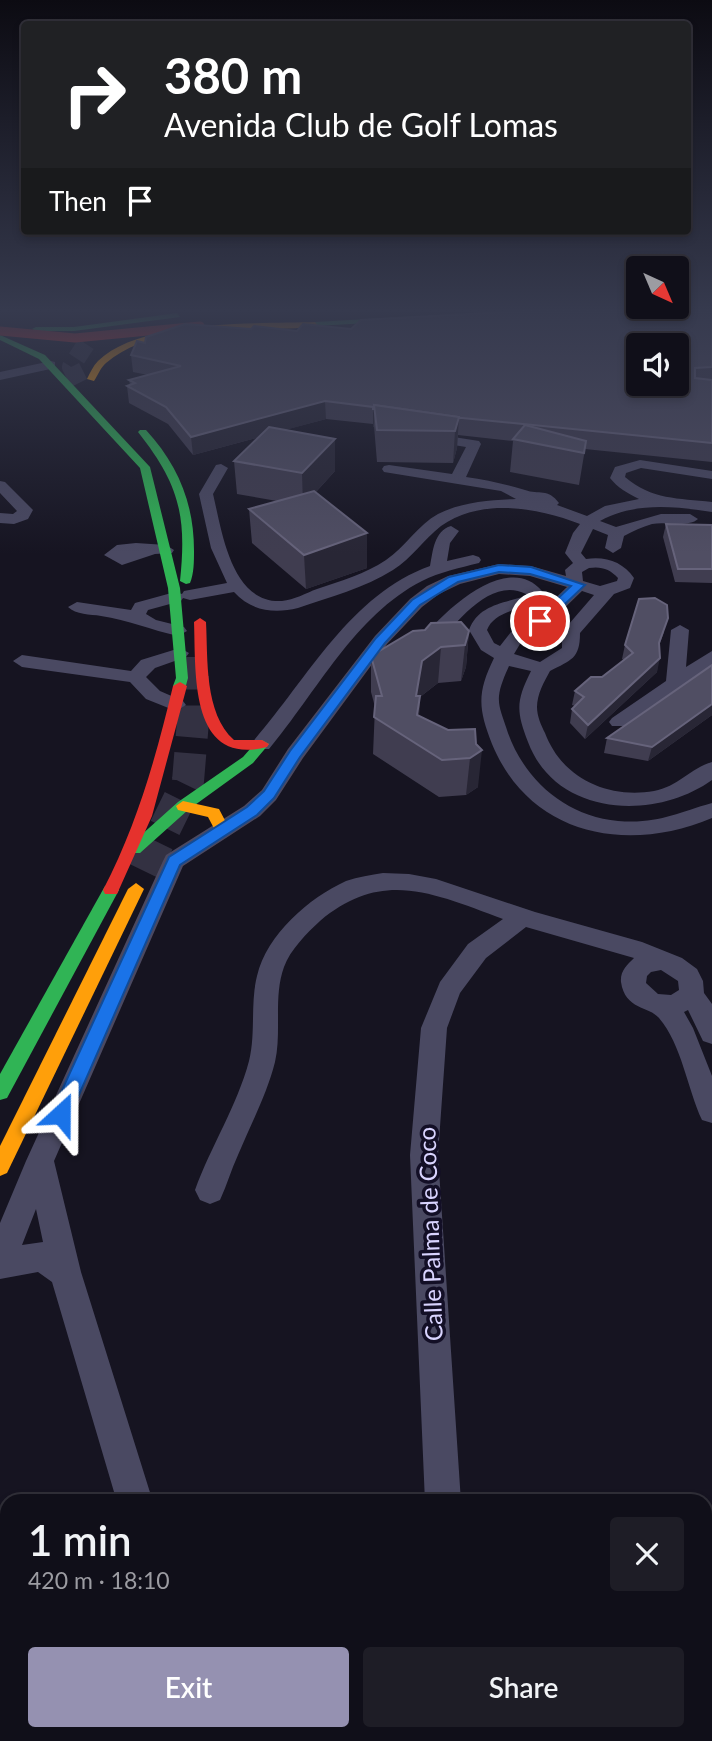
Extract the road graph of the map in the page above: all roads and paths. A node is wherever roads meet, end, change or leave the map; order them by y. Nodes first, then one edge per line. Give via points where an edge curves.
1 (75, 391) edge
2 (97, 391) tunnel mouth
3 (130, 418) dead end
4 (417, 436) edge
5 (139, 460) junction
6 (221, 468) dead end
7 (389, 469) dead end
8 (460, 475) junction
9 (712, 475) edge
10 (0, 485) edge
11 (655, 500) junction
12 (537, 502) junction
13 (712, 506) edge
14 (487, 507) joint
15 (669, 517) junction
16 (0, 518) edge
17 (712, 520) edge
18 (589, 522) junction
19 (617, 533) junction
20 (422, 537) junction
21 (157, 550) junction
22 (122, 560) dead end
23 (609, 564) junction
24 (431, 572) junction
25 (578, 574) junction
26 (238, 586) junction
27 (607, 591) junction
28 (183, 593) junction
29 (77, 607) dead end
30 (136, 616) junction
31 (540, 621) junction
32 (183, 627) junction
33 (680, 630) dead end
34 (571, 632) junction
35 (508, 648) junction
36 (180, 653) junction
37 (712, 657) edge
38 (414, 660) edge
39 (22, 661) dead end
40 (542, 668) junction
41 (136, 677) junction
42 (675, 683) junction
43 (176, 705) junction
44 (619, 722) dead end
45 (537, 743) junction
46 (262, 744) junction
47 (502, 745) junction
48 (712, 769) edge
49 (183, 806) junction
50 (712, 810) edge
51 (222, 830) junction
52 (133, 851) junction
53 (144, 871) tunnel mouth
54 (523, 917) junction
55 (597, 939) junction
56 (660, 960) junction
57 (632, 977) junction
58 (691, 995) junction
59 (666, 1007) junction
60 (712, 1033) edge
61 (0, 1093) edge
62 (712, 1111) edge
63 (40, 1161) junction
64 (0, 1167) edge
65 (210, 1190) dead end
66 (0, 1263) edge
67 (65, 1272) junction
68 (133, 1494) edge
69 (443, 1494) edge

1 - 5 main road
2 - 5 main road
3 - 28 main road via 159,448 181,487 190,562
4 - 8 street via 474,444
5 - 21 main road via 145,467
6 - 26 street via 206,494 222,562
7 - 8 street
8 - 12 street via 526,487
9 - 11 street via 640,464 620,470 617,478
10 - 16 street via 25,510 14,519
11 - 13 street
11 - 15 street
11 - 18 street via 633,502
12 - 14 street via 509,510
12 - 18 street
14 - 20 street via 445,517
15 - 17 street
15 - 19 street via 642,521
18 - 19 street
18 - 25 street via 577,536 573,553
19 - 23 street
20 - 24 street via 446,537 432,549
20 - 26 street via 388,566 284,606 255,600
21 - 22 street
21 - 28 main road
23 - 25 street
23 - 27 street via 622,571 626,581
24 - 25 street via 492,556 531,558
24 - 46 street via 398,588 349,635
25 - 27 street via 592,590
25 - 31 street
25 - 51 street via 499,569 433,590 381,640 269,795
26 - 28 street
27 - 34 street
28 - 30 street via 141,607
28 - 32 main road
28 - 46 main road via 198,606 211,719 222,738 235,745
29 - 30 street
30 - 32 street via 150,624
31 - 34 street
31 - 35 street via 524,628
32 - 36 main road
33 - 42 street
34 - 40 street via 571,649
35 - 38 street via 487,646 478,631 482,619 493,612 535,599 534,591 513,583 467,602
35 - 40 street via 521,664
35 - 47 street via 489,698
36 - 41 street via 148,664
36 - 43 main road via 182,678
37 - 42 street
39 - 41 street
40 - 45 street via 527,704
41 - 43 street via 153,695
42 - 44 street
43 - 52 main road
45 - 47 street
45 - 48 street via 558,773 575,785 626,800 654,799 679,791
46 - 49 main road via 248,760
47 - 50 street via 513,769 533,791 562,812 592,824 621,831 656,830
49 - 51 main road via 213,812
49 - 52 main road
51 - 63 street via 174,861
52 - 61 main road
53 - 64 main road
54 - 55 street
54 - 65 street via 404,880 379,880 324,900 272,967 262,1060
54 - 69 street, Calle Palma de Coco via 477,951 449,989 435,1028 424,1155
55 - 56 street
55 - 57 street via 621,957
56 - 57 street via 636,967
56 - 58 street via 687,973 693,984
57 - 59 street via 636,991 648,1002
58 - 59 street via 682,1005
58 - 60 street
59 - 62 street via 680,1028
63 - 66 street
63 - 67 street
66 - 67 street via 41,1256
67 - 68 street

